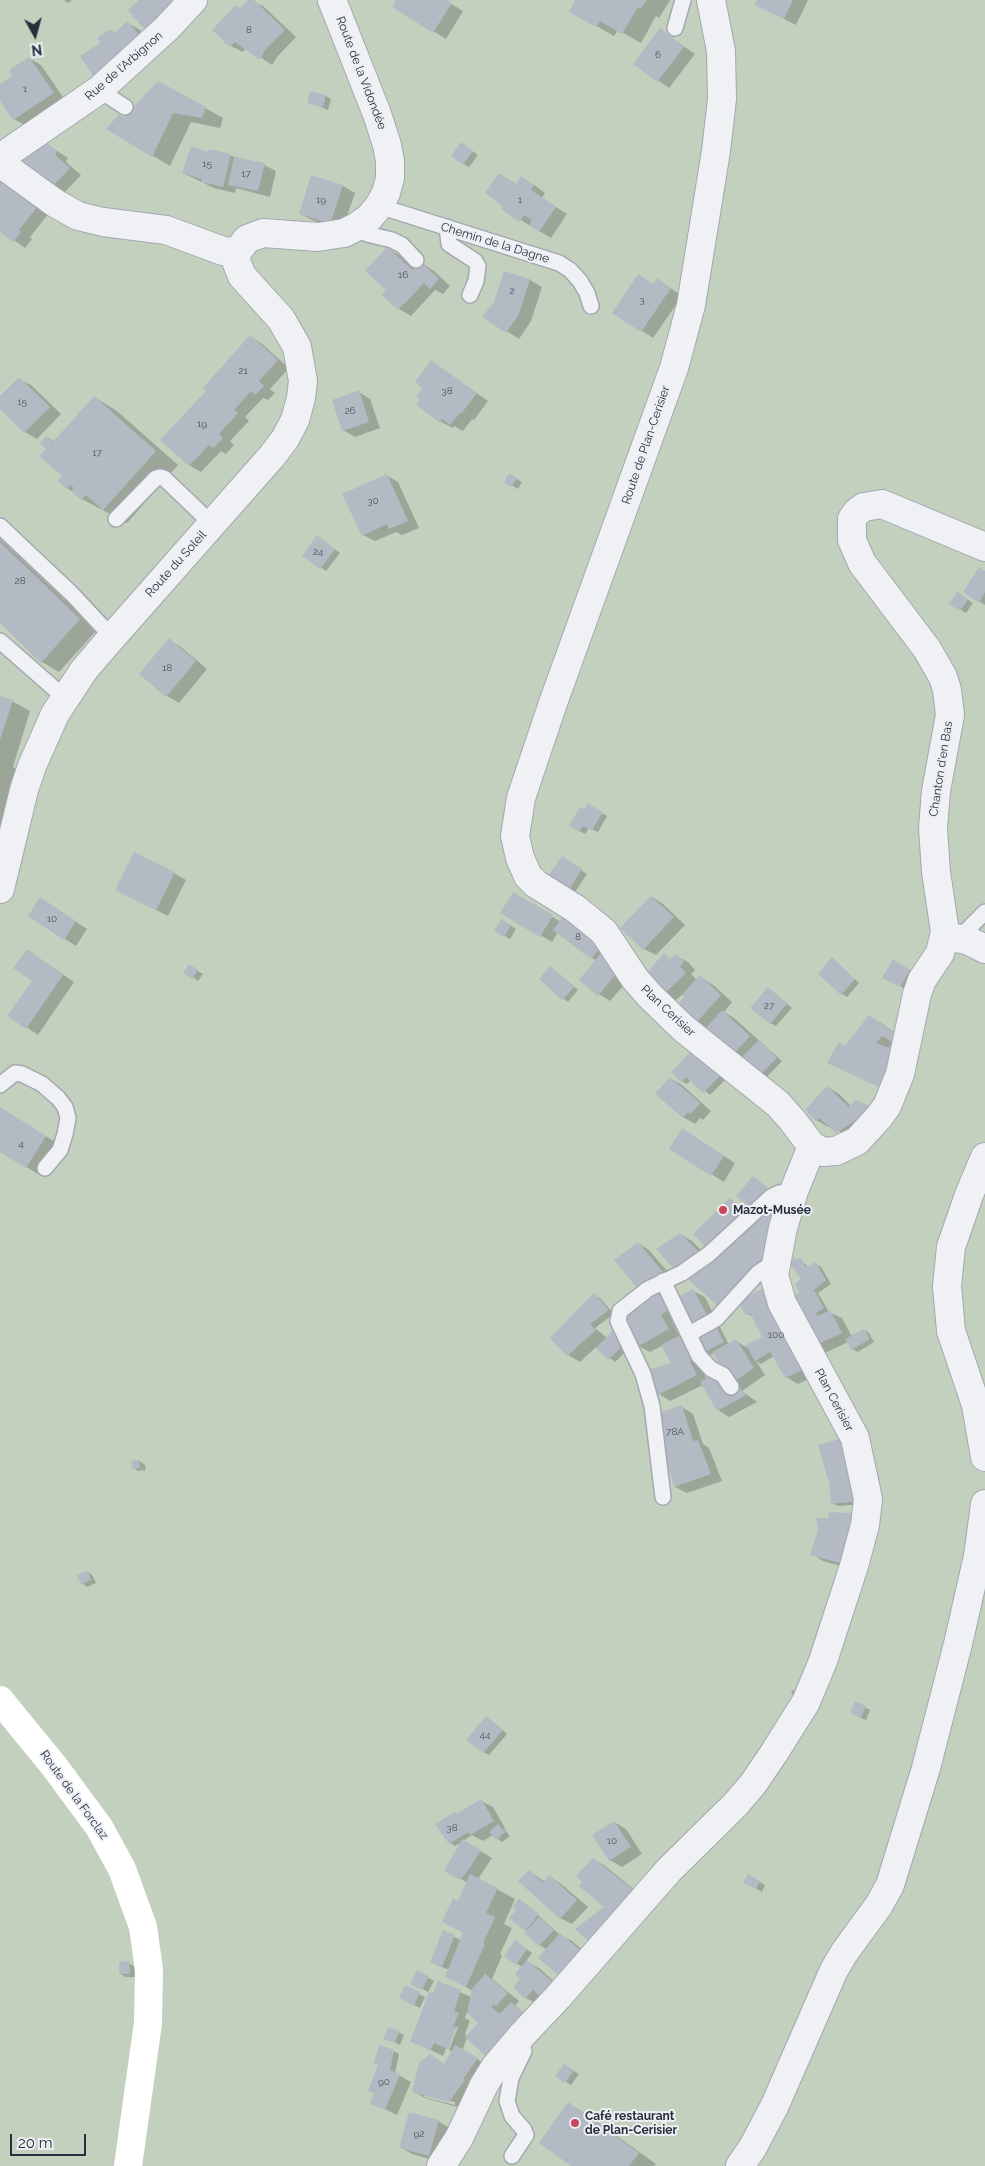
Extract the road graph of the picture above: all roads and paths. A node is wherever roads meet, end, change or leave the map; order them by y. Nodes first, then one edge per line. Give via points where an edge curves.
1 (193, 0) edge
2 (332, 0) edge
3 (683, 0) edge
4 (711, 0) edge
5 (675, 28) dead end
6 (99, 90) junction
7 (125, 107) dead end
8 (0, 158) edge
9 (0, 163) edge
10 (379, 206) junction
11 (356, 227) junction
12 (447, 227) junction
13 (237, 252) junction
14 (416, 260) dead end
15 (470, 295) dead end
16 (591, 306) dead end
17 (116, 518) dead end
18 (212, 524) junction
19 (0, 526) edge
20 (985, 546) edge
21 (112, 637) junction
22 (0, 641) edge
23 (65, 698) junction
24 (528, 876) joint
25 (0, 890) edge
26 (985, 912) edge
27 (951, 938) junction
28 (985, 949) edge
29 (0, 1085) edge
30 (820, 1149) junction
31 (985, 1157) edge
32 (45, 1168) dead end
33 (794, 1191) junction
34 (774, 1266) junction
35 (664, 1281) junction
36 (689, 1334) junction
37 (731, 1387) dead end
38 (985, 1457) edge
39 (663, 1497) dead end
40 (985, 1504) edge
41 (0, 1700) edge
42 (519, 2038) junction
43 (512, 2156) dead end
44 (128, 2166) edge
45 (441, 2166) edge
46 (740, 2166) edge

1 - 6 street, Rue de l'Arbignon
2 - 10 street, Route de la Vidondée via 378,114 387,145 390,178
3 - 5 lane
4 - 24 street, Route de Plan-Cerisier via 721,51 722,99 691,306 674,368 552,703 521,798 515,836
6 - 7 lane
6 - 8 street, Rue de l'Arbignon
9 - 13 street via 78,216 166,230 213,248
10 - 11 street, Route de la Vidondée
10 - 12 lane, Chemin de la Dagne
11 - 13 street, Route de la Vidondée via 344,233 318,237 263,234 247,239
11 - 14 lane via 367,234 397,243
12 - 15 lane via 449,244 478,266
12 - 16 lane, Chemin de la Dagne via 559,263 580,281
13 - 18 street, Route du Soleil via 236,261 242,276 289,331 297,347 303,381 295,420 285,439
17 - 18 lane via 160,477
18 - 21 street, Route du Soleil
19 - 21 lane
20 - 27 street, Chanton d'en Bas via 882,504 864,507 852,519 852,540 862,564 927,649 947,690 950,715 936,791 933,828 934,857
21 - 23 street, Route du Soleil
22 - 23 lane
23 - 25 street, Route du Soleil via 32,766
24 - 30 street, Plan Cerisier via 546,892 576,908 604,932 650,996 683,1028 778,1104
26 - 27 lane
27 - 28 street via 967,940
27 - 30 street, Chanton d'en Bas via 922,980 900,1074 879,1117 848,1146
29 - 32 lane via 15,1073 22,1074 42,1084 64,1107 68,1118 65,1134 60,1150
30 - 33 street, Plan Cerisier
31 - 38 street via 951,1247 947,1294 951,1331 976,1405
33 - 34 street, Plan Cerisier
33 - 35 lane via 771,1197 709,1254
34 - 36 lane via 758,1273 716,1320
34 - 42 street, Plan Cerisier via 782,1303 855,1438 868,1494 861,1541 823,1661 806,1702 753,1784 669,1870
35 - 36 lane
35 - 39 lane via 648,1289 618,1315 643,1374 652,1406
36 - 37 lane via 705,1365 721,1372
40 - 46 street via 978,1556 952,1669 890,1884 834,1970 775,2105 754,2147
41 - 44 main road, Route de la Forclaz via 99,1827 122,1869 143,1927 149,1970 148,2023
42 - 43 lane via 524,2051 511,2078 507,2101 512,2116 526,2135
42 - 45 street, Plan Cerisier via 490,2074 459,2138

